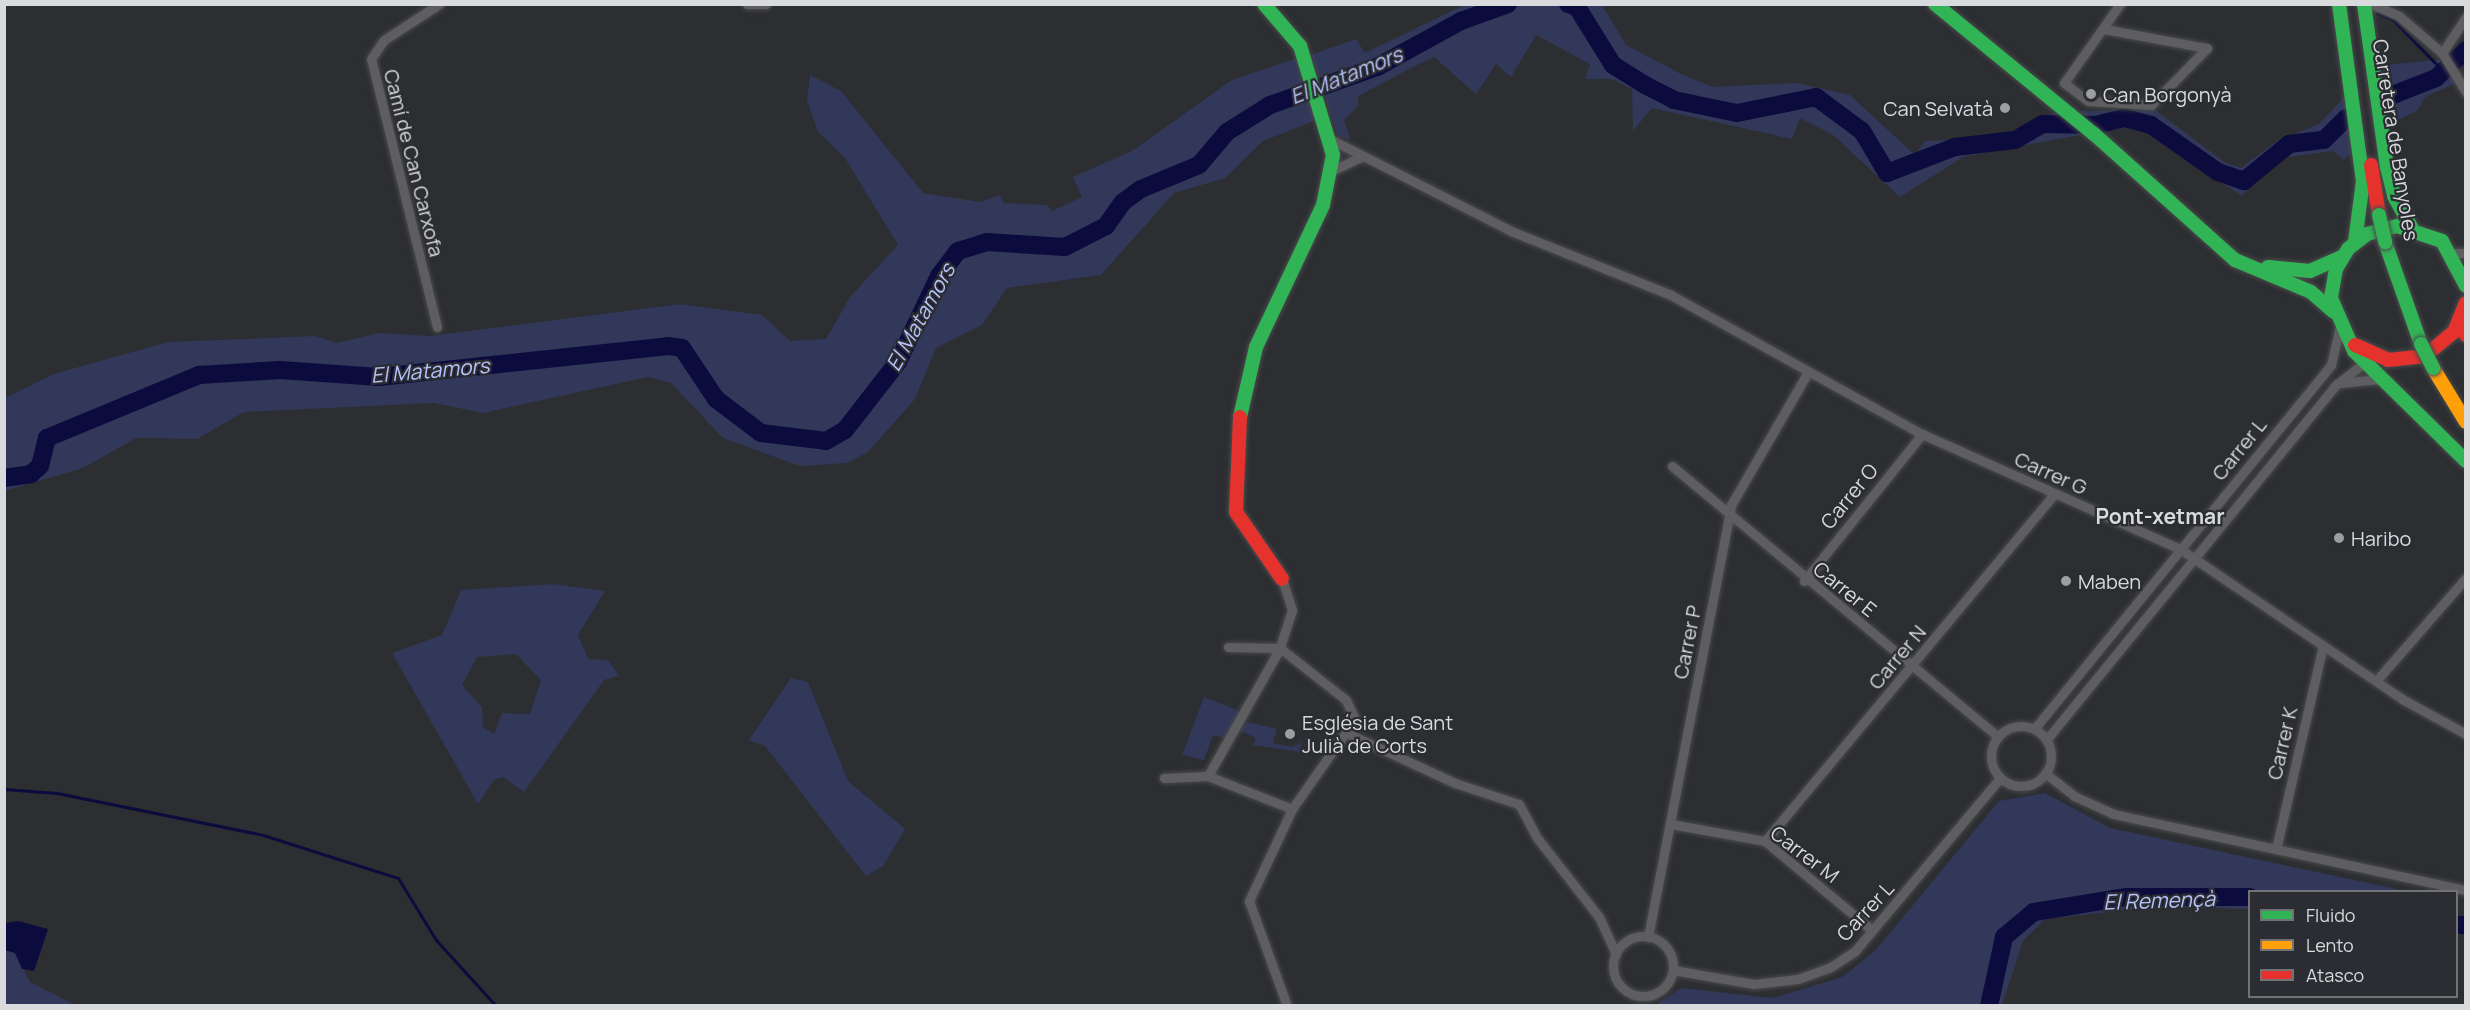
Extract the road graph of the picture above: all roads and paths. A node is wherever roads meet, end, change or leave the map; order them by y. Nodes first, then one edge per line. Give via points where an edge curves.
1 (440, 4) edge
2 (747, 4) edge
3 (766, 4) edge
4 (1264, 4) edge
5 (1935, 4) edge
6 (2120, 4) edge
7 (2354, 8) edge
8 (2466, 17) edge
9 (2104, 29) junction
10 (2444, 56) junction
11 (2064, 83) junction
12 (2466, 92) edge
13 (2050, 98) junction
14 (1331, 135) junction
15 (2114, 151) junction
16 (1363, 156) junction
17 (1333, 170) junction
18 (2412, 228) junction
19 (2355, 242) junction
20 (2459, 253) edge
21 (2343, 256) junction
22 (2466, 286) edge
23 (2466, 303) edge
24 (2334, 312) junction
25 (2461, 321) junction
26 (437, 327) dead end
27 (2342, 330) junction
28 (2466, 335) edge
29 (2370, 359) junction
30 (2436, 367) junction
31 (1808, 372) junction
32 (2380, 379) junction
33 (2337, 384) junction
34 (2466, 409) edge
35 (2466, 422) edge
36 (1922, 434) junction
37 (2466, 460) edge
38 (1672, 466) dead end
39 (2054, 494) junction
40 (1729, 515) junction
41 (2180, 549) junction
42 (2192, 557) junction
43 (2466, 578) edge
44 (1282, 579) joint
45 (1804, 581) junction
46 (2323, 645) junction
47 (1228, 647) dead end
48 (1280, 648) junction
49 (1913, 666) junction
50 (2376, 681) junction
51 (2035, 729) junction
52 (1349, 734) junction
53 (2466, 734) edge
54 (1998, 737) junction
55 (2047, 739) junction
56 (2045, 773) junction
57 (1208, 776) junction
58 (1164, 778) dead end
59 (2000, 778) junction
60 (1292, 808) junction
61 (1671, 824) junction
62 (1765, 841) junction
63 (2276, 849) junction
64 (2466, 890) edge
65 (1872, 930) junction
66 (1648, 937) junction
67 (1616, 954) junction
68 (1673, 970) junction
69 (1639, 1001) edge
70 (1287, 1005) edge

1 - 26 street, Camí de Can Carxofa via 384,40 371,59
2 - 3 street
4 - 14 main road via 1288,27 1304,55
5 - 13 main road
6 - 9 street
7 - 10 street via 2399,16
7 - 18 main road via 2394,196
7 - 19 main road via 2362,181
7 - 30 main road, bridge via 2388,241 2423,342
8 - 10 street
9 - 11 street
9 - 11 street via 2206,48 2151,105 2088,101
10 - 12 street
11 - 13 street
13 - 15 main road
14 - 16 street, Carrer G
14 - 17 main road
15 - 21 main road via 2257,262 2275,270 2310,272
15 - 24 main road via 2235,260 2311,292
16 - 17 street
16 - 31 street, Carrer G via 1511,231 1663,291
17 - 44 main road via 1323,205 1256,347 1239,423 1236,512 1249,538
18 - 19 main road via 2382,228
18 - 20 main road
19 - 21 main road
20 - 22 main road
21 - 24 main road via 2332,283
23 - 25 main road
24 - 27 main road
25 - 28 main road
25 - 29 main road via 2446,342 2425,356 2400,361
27 - 29 main road
27 - 41 street, Carrer L via 2331,365
29 - 32 main road
29 - 33 street, Carrer L
30 - 34 main road
30 - 35 main road
31 - 36 street, Carrer G
31 - 40 street, Carrer P
32 - 33 street
32 - 37 main road
33 - 42 street, Carrer L
36 - 39 street, Carrer G
36 - 45 street, Carrer O
38 - 40 street, Carrer E
39 - 41 street, Carrer G
39 - 49 street, Carrer N
40 - 45 street, Carrer E
40 - 61 street, Carrer P
41 - 42 street, Carrer G
41 - 51 street, Carrer L
42 - 46 street, Carrer G
42 - 55 street, Carrer L
43 - 50 street
44 - 48 street via 1292,610
45 - 49 street, Carrer E
46 - 50 street, Carrer G
46 - 63 street, Carrer K
47 - 48 street
48 - 52 street via 1352,707
48 - 57 street
49 - 54 street, Carrer E
49 - 62 street, Carrer N
50 - 53 street, Carrer G
51 - 54 street via 2019,726
51 - 55 street
52 - 60 street
52 - 67 street via 1455,783 1519,804 1538,839 1599,916
54 - 59 street via 1991,756
55 - 56 street via 2052,753
56 - 59 street via 2030,785
56 - 63 street via 2074,796 2114,814
57 - 58 street
57 - 60 street
59 - 65 street, Carrer L
60 - 70 street via 1249,901
61 - 62 street, Carrer M
61 - 66 street, Carrer P
62 - 65 street, Carrer M
63 - 64 street
65 - 68 street, Carrer L via 1855,951 1798,979 1754,984
66 - 67 street via 1629,940
66 - 68 street via 1668,948
67 - 69 street via 1615,976
68 - 69 street via 1662,990

